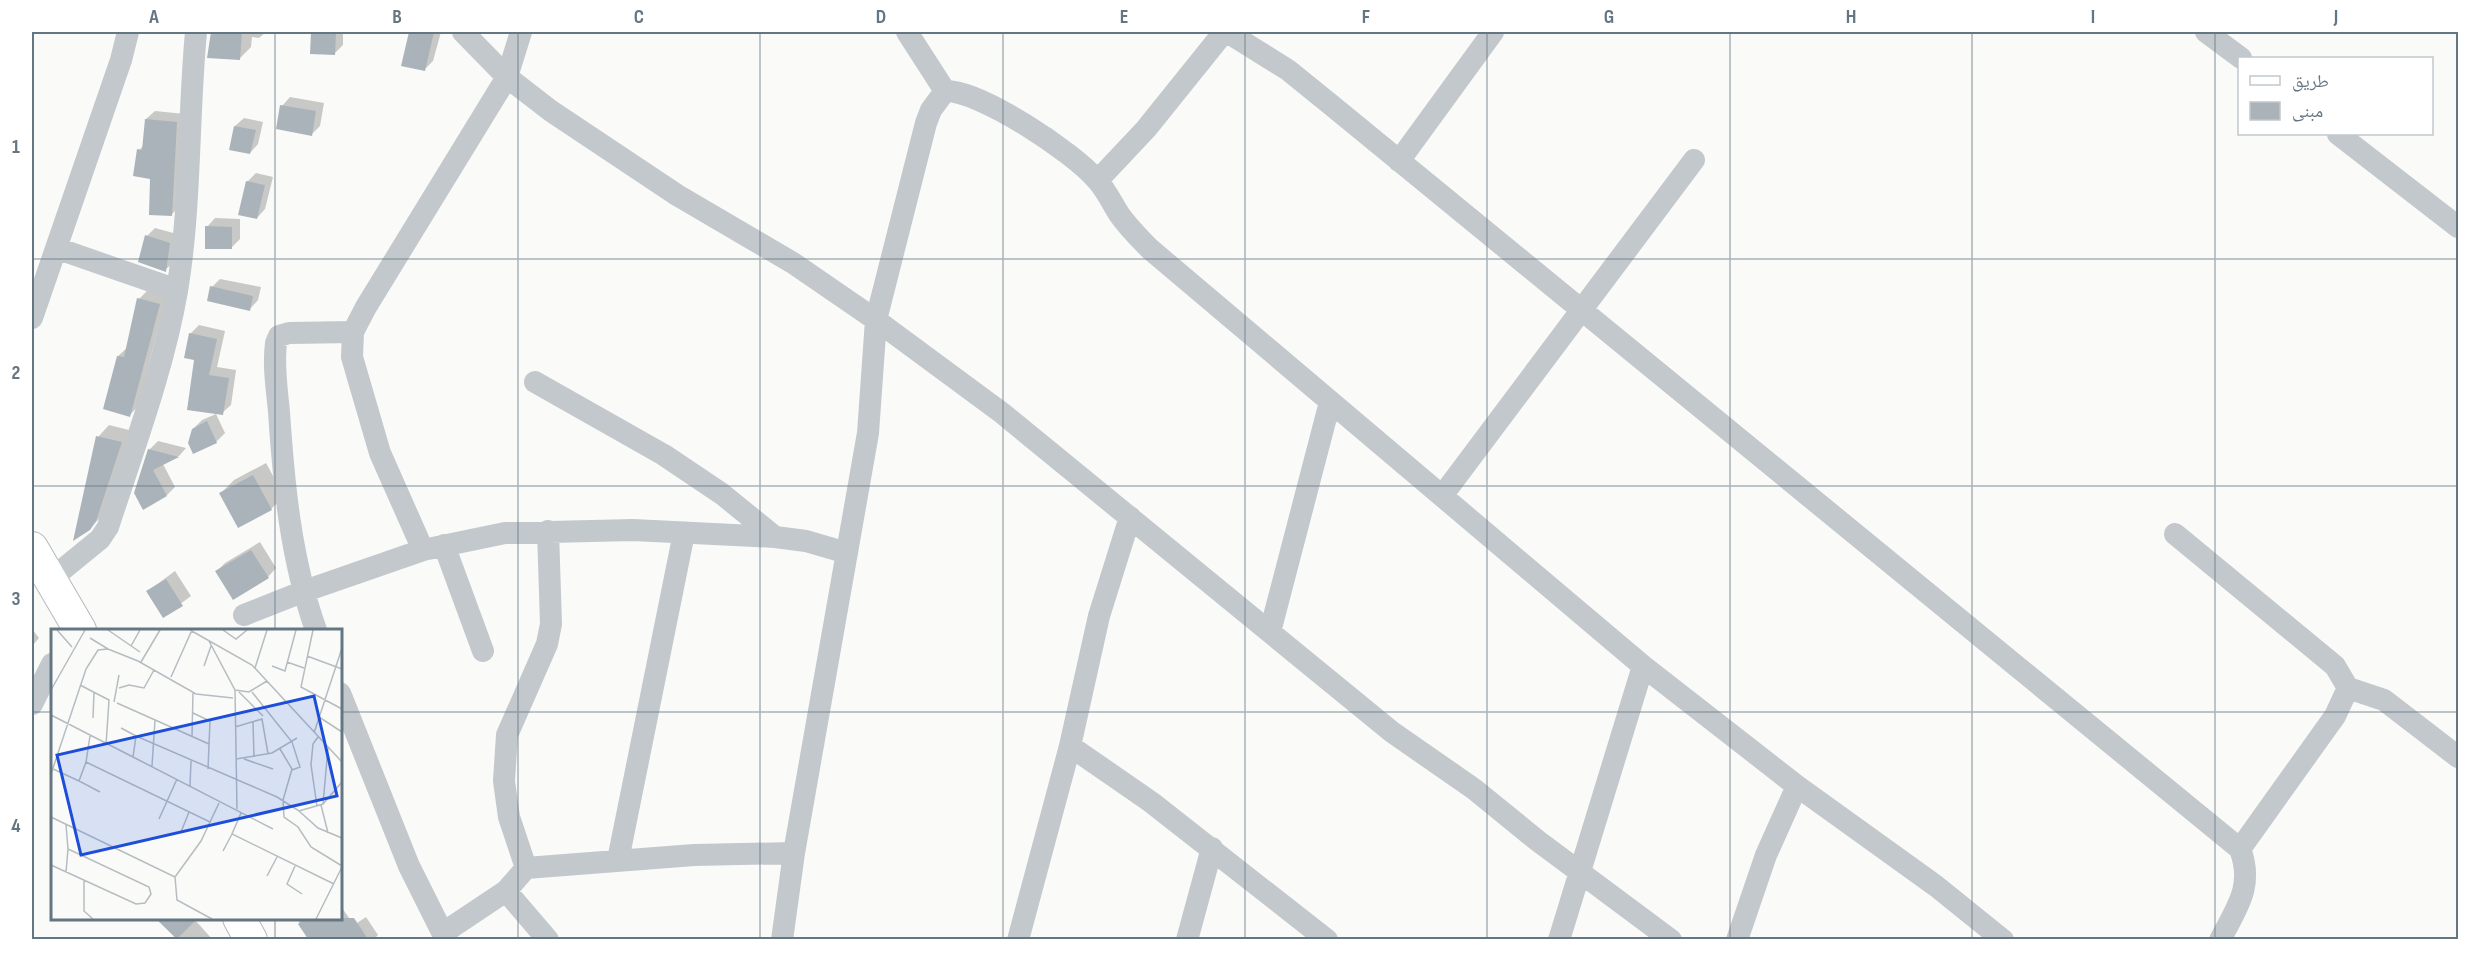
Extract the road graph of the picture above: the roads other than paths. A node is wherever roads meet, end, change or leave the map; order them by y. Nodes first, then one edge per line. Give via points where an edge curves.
1 (128, 32) edge
2 (196, 32) edge
3 (463, 32) edge
4 (521, 32) edge
5 (1226, 32) edge
6 (1493, 32) edge
7 (2206, 32) edge
8 (918, 37) edge
9 (2240, 57) edge
10 (507, 76) junction
11 (945, 91) junction
12 (2339, 135) edge
13 (1694, 160) dead end
14 (1399, 161) junction
15 (1098, 180) junction
16 (2458, 227) edge
17 (56, 248) junction
18 (177, 290) junction
19 (1582, 313) junction
20 (32, 318) edge
21 (876, 320) junction
22 (353, 332) junction
23 (535, 382) dead end
24 (1330, 402) junction
25 (1442, 496) junction
26 (1130, 517) junction
27 (548, 531) junction
28 (684, 533) junction
29 (2175, 534) dead end
30 (775, 537) junction
31 (32, 548) edge
32 (434, 548) junction
33 (847, 553) junction
34 (51, 579) junction
35 (302, 591) junction
36 (244, 615) dead end
37 (76, 628) edge
38 (316, 629) edge
39 (1270, 632) junction
40 (483, 651) dead end
41 (51, 666) edge
42 (1642, 666) junction
43 (2348, 688) junction
44 (342, 698) edge
45 (32, 705) edge
46 (1070, 746) junction
47 (2458, 757) edge
48 (1797, 786) junction
49 (1212, 848) junction
50 (2240, 849) junction
51 (794, 853) junction
52 (618, 860) junction
53 (526, 868) junction
54 (1581, 871) junction
55 (507, 891) junction
56 (240, 920) edge
57 (444, 936) edge
58 (251, 939) edge
59 (548, 939) edge
60 (782, 939) edge
61 (1018, 939) edge
62 (1187, 939) edge
63 (1327, 939) edge
64 (1559, 939) edge
65 (1671, 939) edge
66 (1737, 939) edge
67 (2003, 939) edge
68 (2220, 939) edge

1 - 17 street
2 - 18 street
3 - 10 street
4 - 10 street
5 - 14 street via 1288,70
5 - 15 street
6 - 14 street
7 - 9 street
8 - 11 street
10 - 21 street via 612,153 793,263
10 - 22 street
11 - 15 street via 966,94 989,104 1073,158
11 - 21 street via 926,123
12 - 16 street
13 - 19 street
14 - 19 street
15 - 24 street via 1120,216 1150,249
17 - 18 street
17 - 20 street
18 - 34 street via 168,332 108,528
19 - 25 street
19 - 50 street via 1833,513
21 - 26 street via 1002,413
21 - 33 street via 868,433
22 - 32 street via 352,357 369,421 399,502
22 - 35 street via 289,333 279,336 276,343 282,457
23 - 30 street via 673,462 722,494
24 - 25 street
24 - 39 street
25 - 42 street
26 - 39 street
26 - 46 street via 1099,616
27 - 28 street
27 - 32 street via 505,534
27 - 53 street via 551,624 547,644 507,735 504,781 509,817
28 - 30 street
28 - 52 street
29 - 43 street via 2335,666
30 - 33 street
31 - 34 street
32 - 35 street
32 - 40 street
33 - 51 street
34 - 37 street
35 - 36 street
35 - 38 street
39 - 54 street via 1392,732
41 - 45 street
42 - 48 street
42 - 54 street
43 - 47 street via 2384,700
43 - 50 street via 2335,716
44 - 57 street via 409,866
46 - 49 street
46 - 61 street
48 - 66 street via 1766,855
48 - 67 street
49 - 62 street
49 - 63 street
50 - 68 street via 2247,878 2242,897
51 - 52 street via 743,852
51 - 60 street
52 - 53 street
53 - 55 street
54 - 64 street
54 - 65 street
55 - 57 street
55 - 59 street
56 - 58 street

